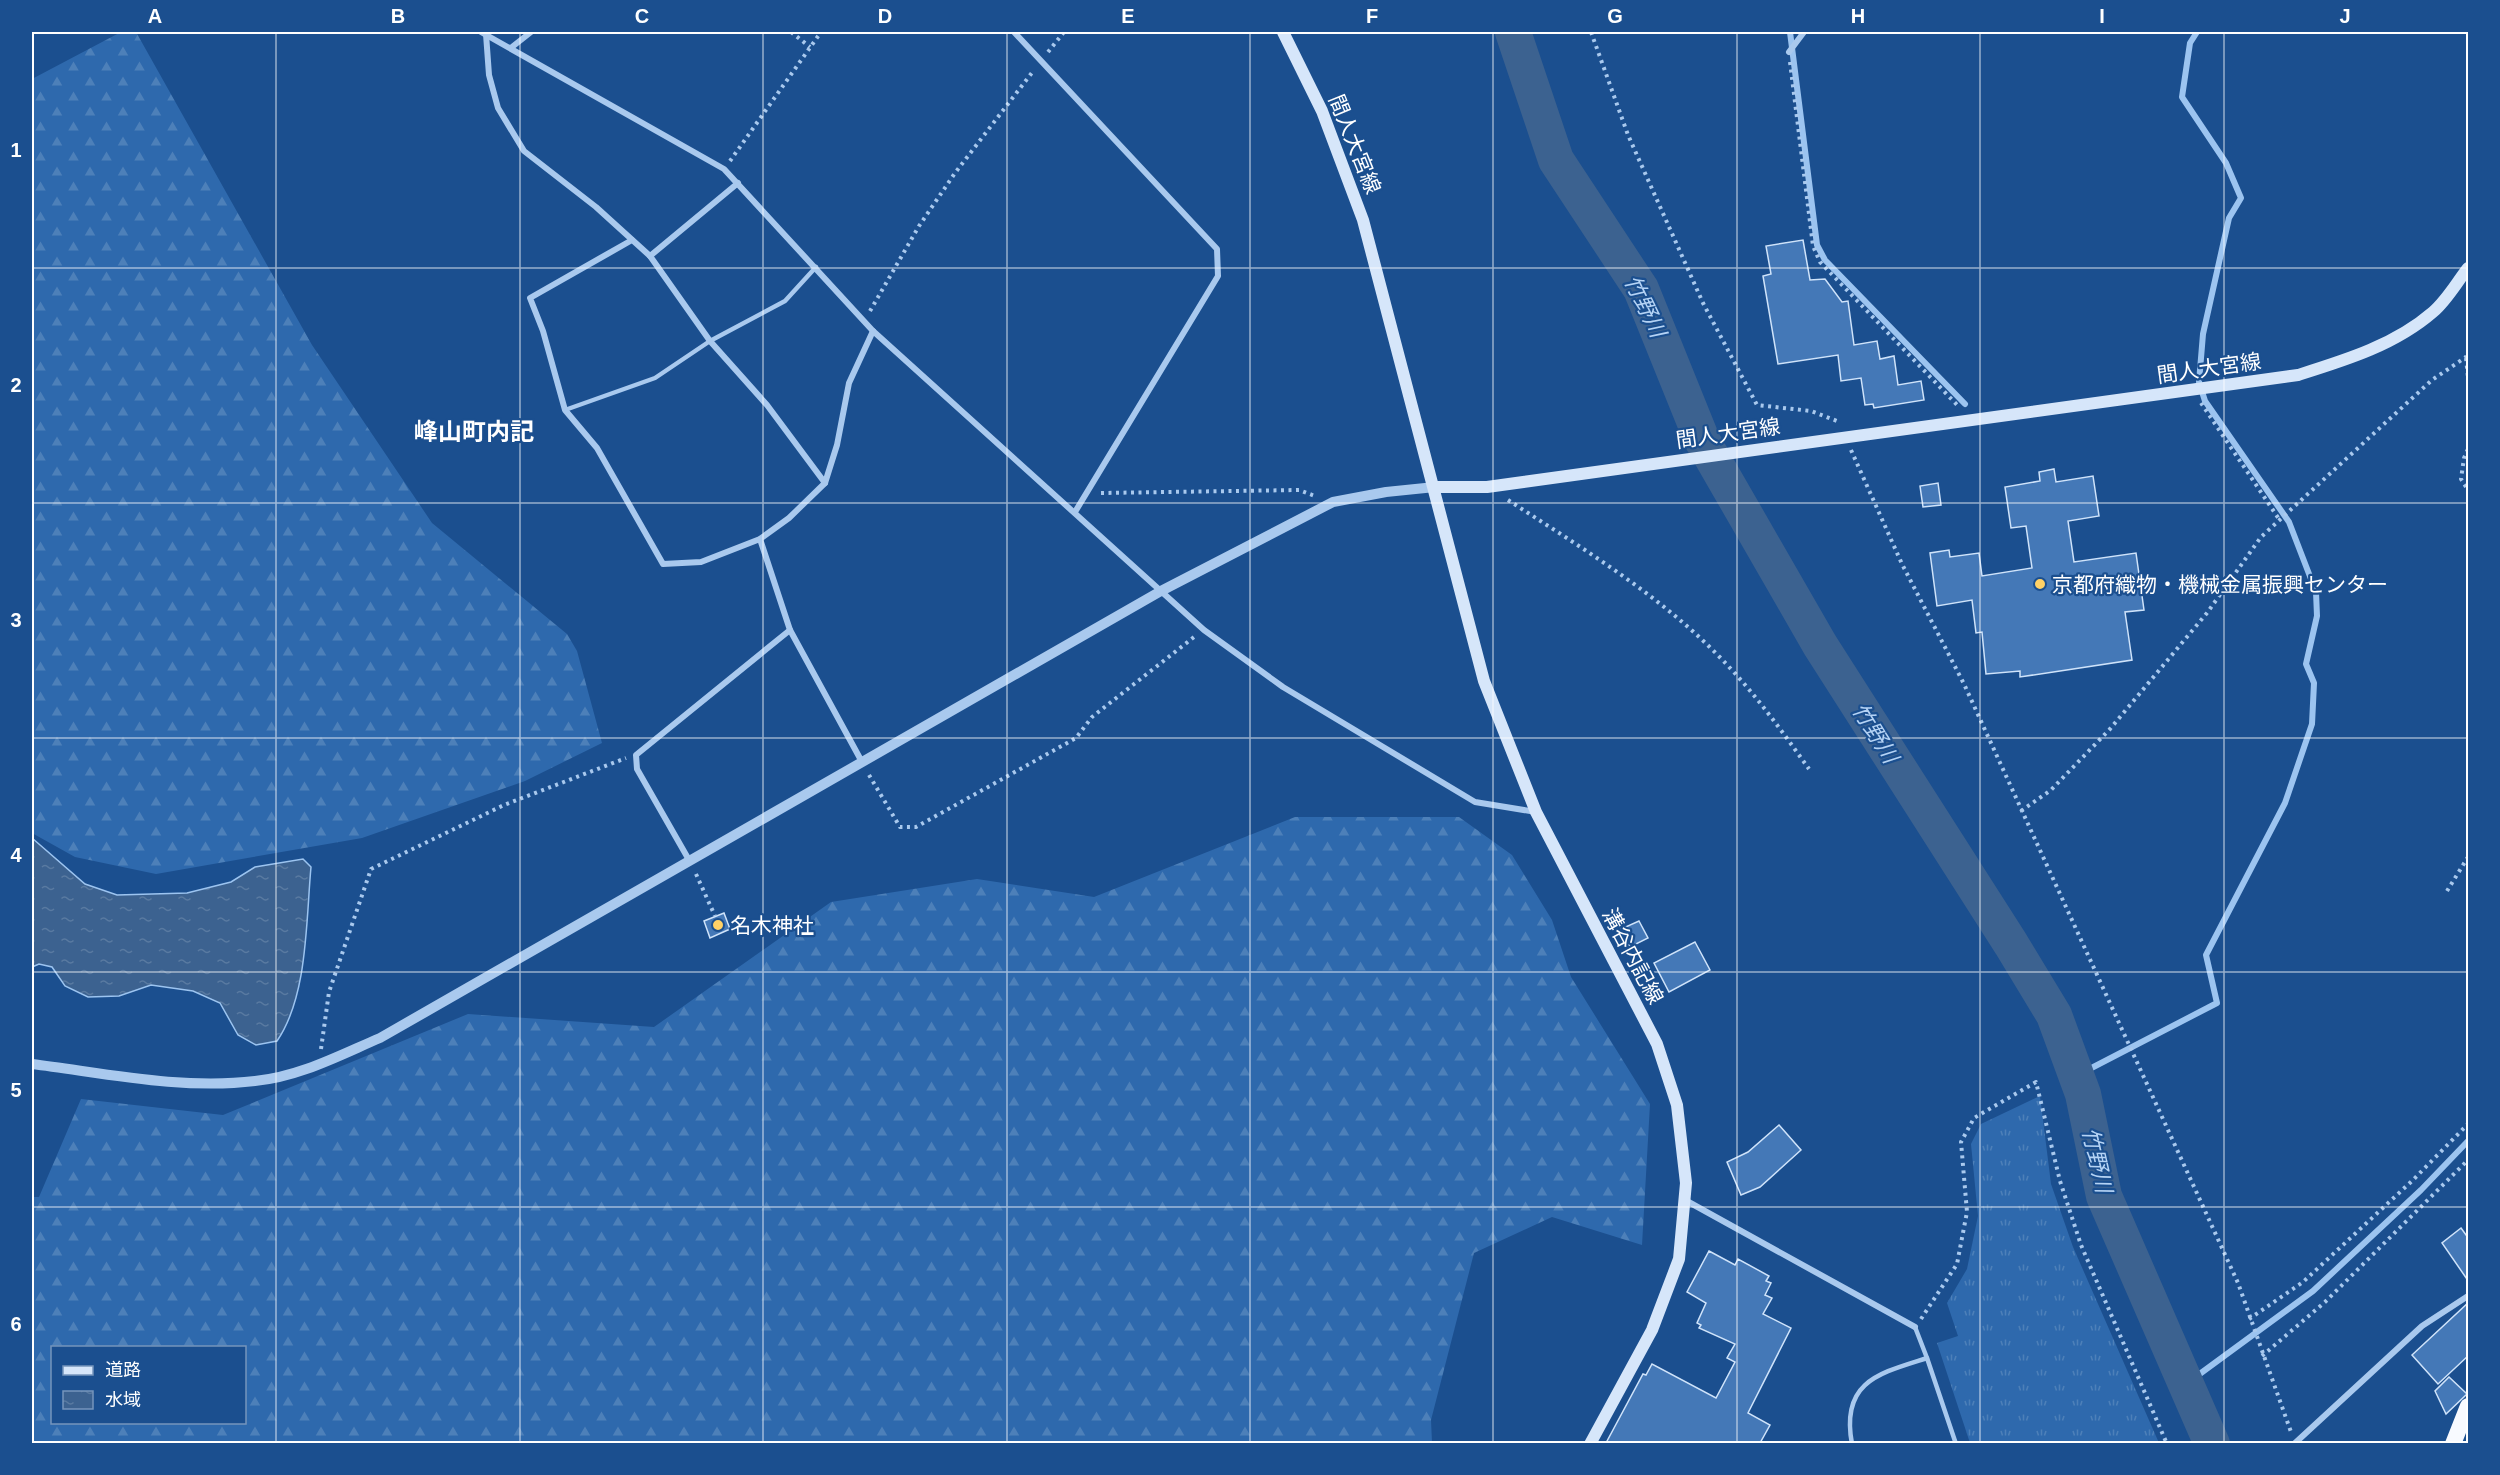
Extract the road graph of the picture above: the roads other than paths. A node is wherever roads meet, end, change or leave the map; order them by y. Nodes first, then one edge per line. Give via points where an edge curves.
1 (531, 32) edge
2 (1014, 32) edge
3 (1283, 32) edge
4 (1804, 32) edge
5 (483, 33) edge
6 (512, 47) junction
7 (1789, 52) road end
8 (738, 183) junction
9 (632, 240) junction
10 (650, 255) junction
11 (816, 267) junction
12 (2469, 268) edge
13 (873, 331) junction
14 (710, 341) junction
15 (565, 410) junction
16 (825, 483) junction
17 (1435, 487) junction
18 (1075, 512) junction
19 (759, 539) junction
20 (1161, 591) junction
21 (790, 630) junction
22 (862, 762) junction
23 (1536, 812) junction
24 (689, 860) junction
25 (32, 1065) edge
26 (1684, 1200) junction
27 (2469, 1296) edge
28 (1916, 1327) joint
29 (1927, 1358) junction
30 (2469, 1406) edge
31 (1590, 1443) edge
32 (1852, 1443) edge
33 (1956, 1443) edge
34 (2294, 1443) edge
35 (2453, 1443) edge

1 - 6 street
2 - 18 street via 1217,249 1218,276
3 - 17 main road, 間人大宮線 via 1322,111 1363,220
4 - 7 street
5 - 6 street
5 - 9 street via 498,108 524,151
6 - 8 street via 724,169
8 - 10 street
8 - 11 street
9 - 10 street
9 - 15 street via 530,298
10 - 14 street
11 - 13 street
11 - 14 lane via 785,301
12 - 17 main road, 間人大宮線 via 2434,311 2392,340 2298,375 1487,487
13 - 16 street via 849,383 837,446
13 - 18 street
14 - 15 lane via 655,378
14 - 16 street via 767,405
15 - 19 street via 597,448 663,564 701,562
16 - 19 street via 789,518
17 - 20 street via 1333,502
17 - 23 main road, 溝谷内記線 via 1484,681
18 - 20 street
19 - 21 street
20 - 22 street
20 - 23 street via 1204,630 1283,687 1474,802
21 - 22 street
21 - 24 street via 636,754 637,769
22 - 24 street
23 - 26 main road, 溝谷内記線 via 1657,1044 1677,1105 1686,1182
24 - 25 street via 380,1038 319,1065 256,1081 187,1082
26 - 28 street
26 - 31 main road, 溝谷内記線 via 1679,1259 1652,1330
27 - 34 street via 2422,1326
28 - 29 lane
29 - 32 lane via 1877,1374 1859,1391 1852,1409
29 - 33 lane
30 - 35 highway

